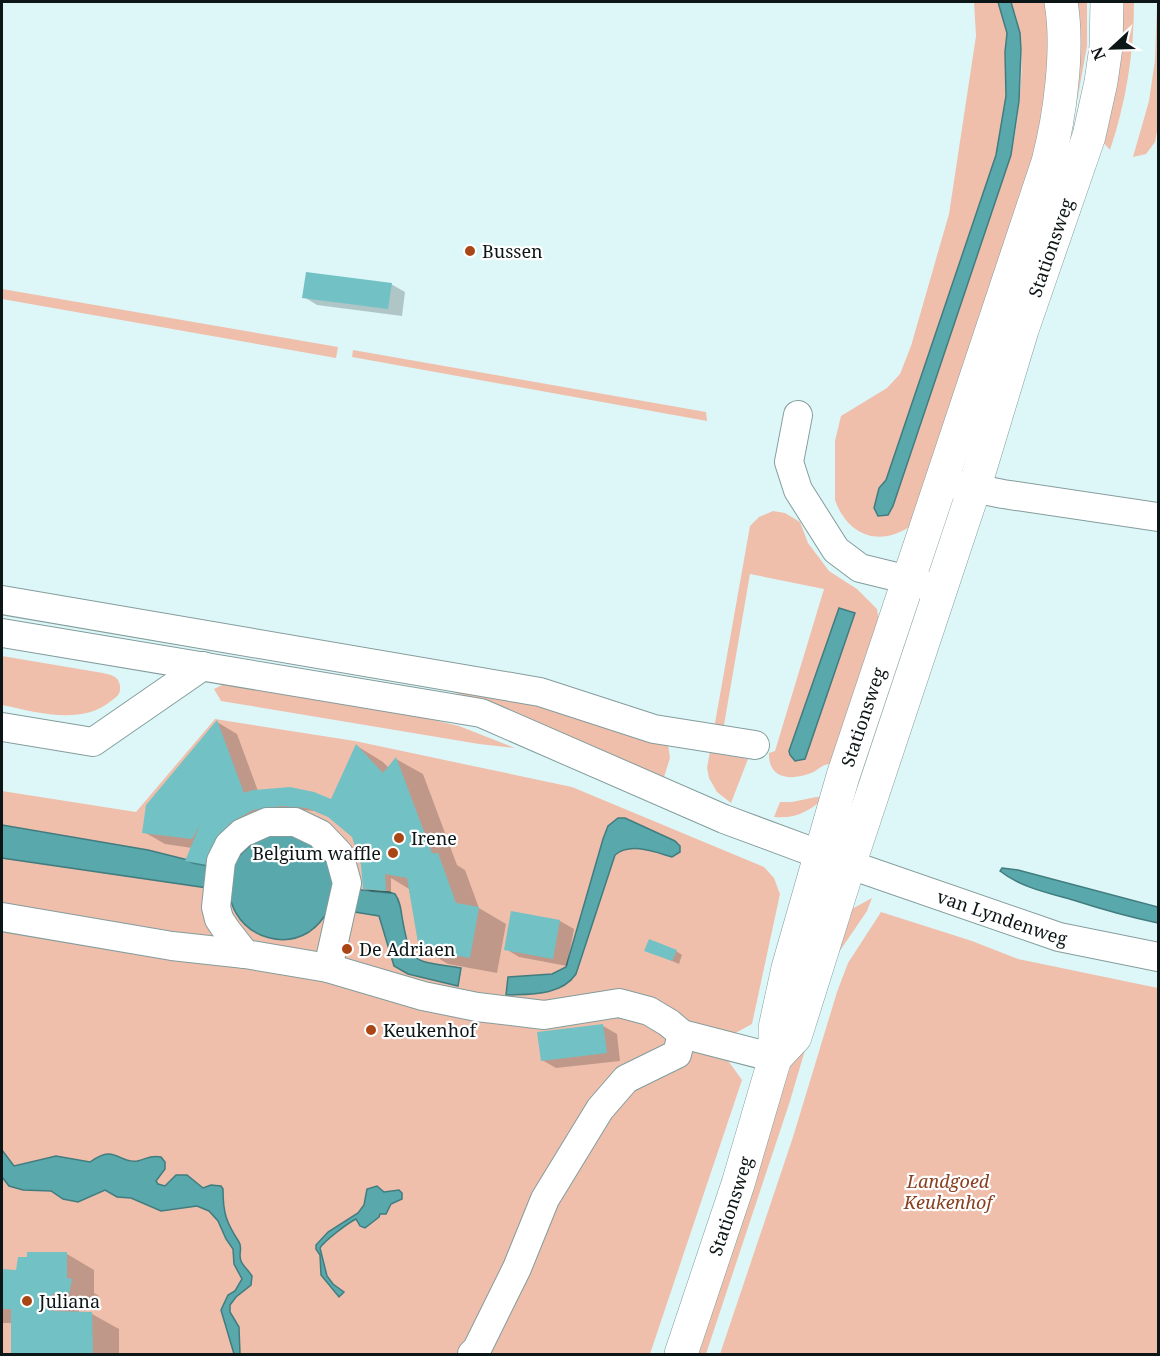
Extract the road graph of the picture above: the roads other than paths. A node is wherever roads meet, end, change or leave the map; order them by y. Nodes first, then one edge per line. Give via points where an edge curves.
1 (1061, 2) edge
2 (1107, 2) edge
3 (798, 415) dead end
4 (942, 481) junction
5 (974, 489) junction
6 (1158, 517) edge
7 (909, 580) junction
8 (940, 591) junction
9 (2, 600) edge
10 (2, 633) edge
11 (203, 666) junction
12 (2, 727) edge
13 (756, 745) dead end
14 (834, 860) junction
15 (2, 917) edge
16 (245, 954) junction
17 (1158, 957) edge
18 (328, 968) junction
19 (682, 1034) junction
20 (776, 1058) junction
21 (472, 1354) edge
22 (681, 1354) edge

1 - 4 main road, Stationsweg via 1065,42 1053,144
2 - 5 main road, Stationsweg via 1101,82 1089,136 1022,330
3 - 7 street via 789,462 798,490 836,550 860,568
4 - 5 street
4 - 7 main road, Stationsweg
5 - 6 street
5 - 8 main road, Stationsweg
7 - 8 street
7 - 14 main road, Stationsweg via 843,776
8 - 14 main road, Stationsweg
9 - 13 street via 540,692 654,729
10 - 11 street
11 - 12 street via 93,742
11 - 14 street via 481,713 735,823
14 - 17 street, van Lyndenweg via 1059,937
14 - 20 main road, Stationsweg via 788,968 775,1028
15 - 16 street via 172,946
16 - 18 street
16 - 18 street via 219,920 215,896 221,861 229,845 242,833 267,822 295,822 320,834 339,854 347,883
18 - 19 street via 423,996 477,1007 544,1015 619,1004 650,1011
19 - 20 street
19 - 21 street via 677,1054 626,1079 600,1109 545,1199 517,1268
20 - 22 main road, Stationsweg

